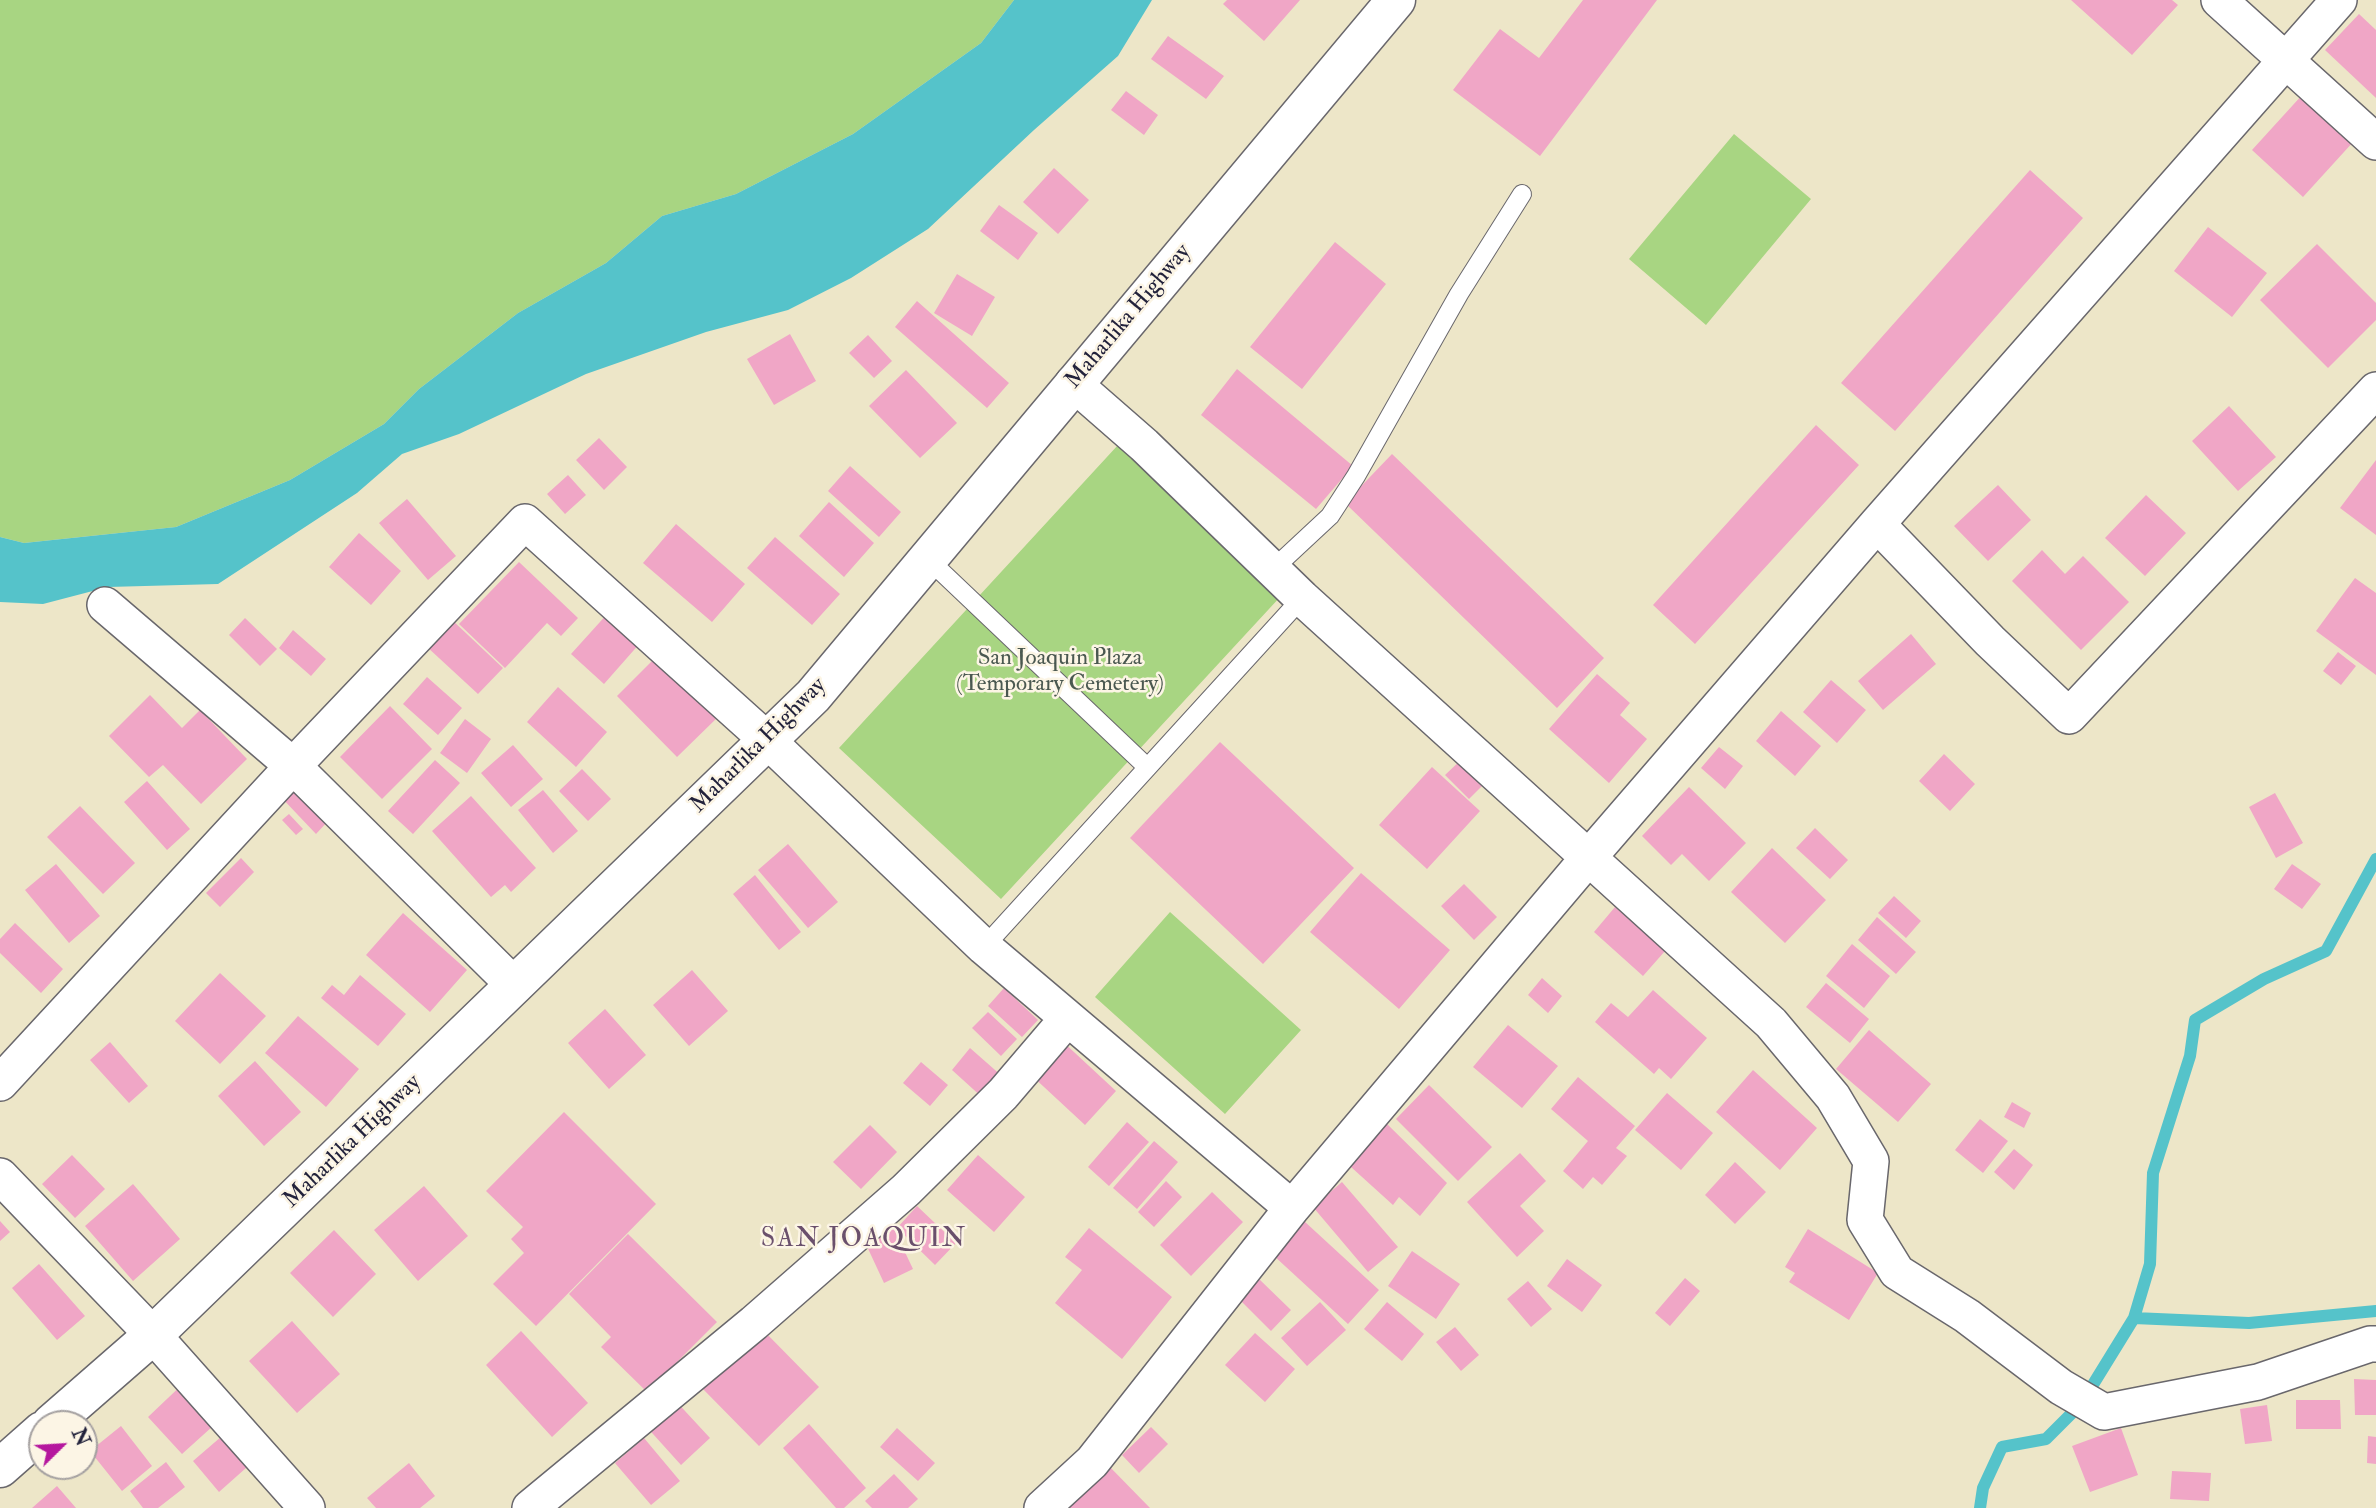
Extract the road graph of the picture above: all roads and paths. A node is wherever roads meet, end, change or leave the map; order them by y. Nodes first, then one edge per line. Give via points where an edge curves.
1 (1396, 0) edge
2 (2219, 0) edge
3 (2339, 0) edge
4 (2284, 60) junction
5 (2376, 142) edge
6 (1522, 194) dead end
7 (1073, 383) junction
8 (2376, 390) edge
9 (1877, 524) junction
10 (928, 559) junction
11 (1272, 570) junction
12 (1302, 598) junction
13 (105, 605) dead end
14 (766, 739) junction
15 (293, 766) junction
16 (1147, 767) junction
17 (1589, 857) junction
18 (984, 947) junction
19 (515, 986) junction
20 (1067, 1019) junction
21 (0, 1083) edge
22 (0, 1176) edge
23 (1292, 1208) junction
24 (153, 1335) junction
25 (2376, 1344) edge
26 (67, 1410) edge
27 (28, 1444) edge
28 (0, 1468) edge
29 (307, 1508) edge
30 (530, 1508) edge
31 (1042, 1508) edge

1 - 7 highway, Maharlika Highway
2 - 4 street
3 - 4 street
4 - 5 street
4 - 9 street
6 - 11 lane via 1330,516
7 - 10 highway, Maharlika Highway
7 - 11 street
8 - 9 street via 2069,716
9 - 17 street
10 - 14 highway, Maharlika Highway via 813,696
10 - 16 lane
11 - 12 street
12 - 16 lane
12 - 17 street
13 - 15 street
14 - 15 street via 525,522
14 - 18 street
14 - 19 highway, Maharlika Highway
15 - 19 street
15 - 21 street
16 - 18 lane
17 - 23 street
17 - 25 street via 1771,1023 1833,1097 1871,1161 1865,1220 1897,1272 1967,1316 2061,1387 2104,1412 2258,1382
18 - 20 street
19 - 24 highway, Maharlika Highway
20 - 23 street
20 - 30 street via 1003,1094 906,1190
22 - 24 street
23 - 31 street via 1092,1462
24 - 26 highway, Maharlika Highway
24 - 29 street
27 - 28 highway

